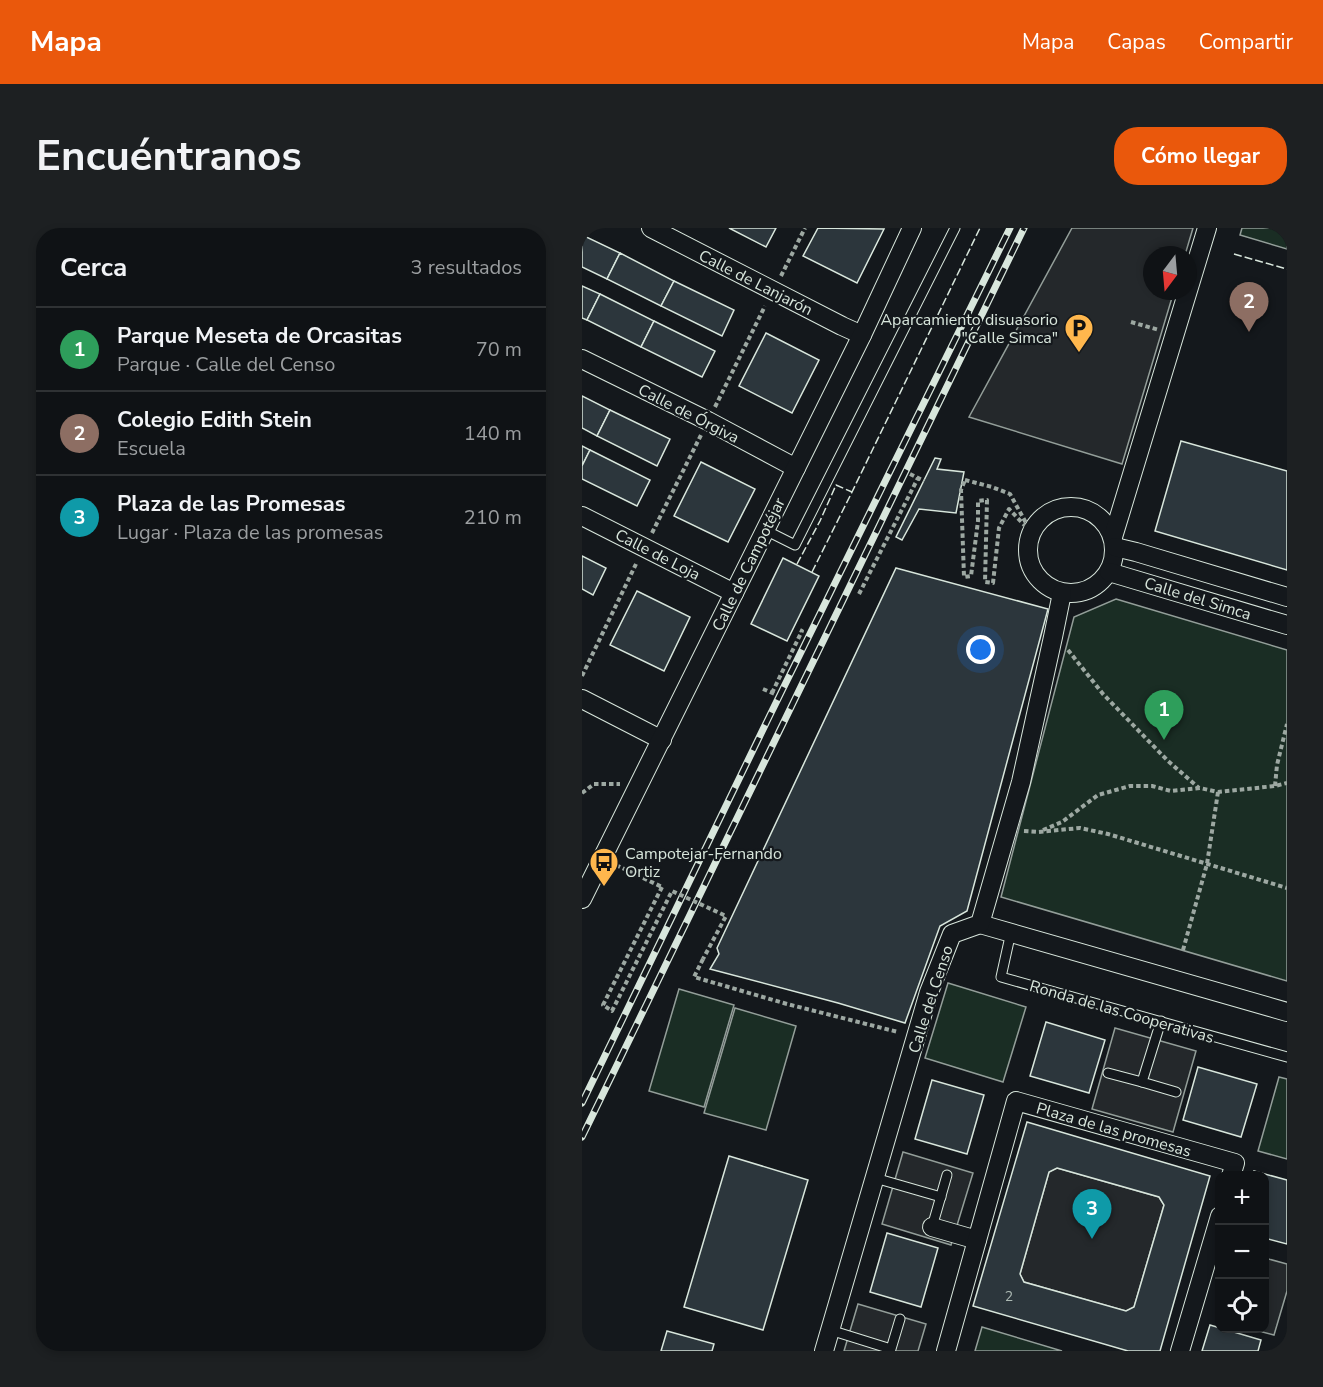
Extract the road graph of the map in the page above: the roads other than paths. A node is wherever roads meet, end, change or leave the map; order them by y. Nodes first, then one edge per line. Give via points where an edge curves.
1 (651, 228) edge
2 (912, 228) edge
3 (955, 228) edge
4 (1208, 228) edge
5 (862, 335) junction
6 (582, 359) edge
7 (796, 468) junction
8 (582, 516) edge
9 (765, 530) junction
10 (1114, 542) junction
11 (1109, 572) junction
12 (734, 593) junction
13 (1062, 593) junction
14 (1287, 597) edge
15 (1287, 625) edge
16 (582, 699) edge
17 (662, 740) junction
18 (582, 899) edge
19 (980, 924) junction
20 (1011, 932) junction
21 (1287, 1012) edge
22 (1161, 1021) junction
23 (1287, 1057) edge
24 (1108, 1073) dead end
25 (1142, 1082) junction
26 (1176, 1092) dead end
27 (1233, 1171) edge
28 (947, 1175) dead end
29 (875, 1178) junction
30 (941, 1197) junction
31 (1217, 1225) edge
32 (932, 1227) joint
33 (977, 1240) junction
34 (900, 1319) dead end
35 (830, 1330) junction
36 (891, 1350) edge
37 (824, 1351) edge
38 (946, 1351) edge
39 (1180, 1351) edge

1 - 5 street, Calle de Lanjarón
2 - 5 street, Calle de Campotéjar
3 - 9 lane via 795,545
4 - 10 street
5 - 7 street, Calle de Campotéjar
6 - 7 street, Calle de Órgiva
7 - 9 street, Calle de Campotéjar
8 - 12 street, Calle de Loja
9 - 12 street, Calle de Campotéjar
10 - 11 street
10 - 13 street via 1107,525 1088,510 1076,506 1058,508 1042,517 1031,532 1029,562 1047,587
10 - 14 street, Calle del Simca
11 - 13 street via 1097,586 1080,593
11 - 15 street, Calle del Simca
12 - 17 street, Calle de Campotéjar
13 - 19 street via 1021,782
16 - 17 street
17 - 18 street, Calle de Campotéjar
19 - 20 street
19 - 29 street, Calle del Censo via 952,934 929,992
20 - 21 street
20 - 22 lane, Ronda de las Cooperativas via 1001,977
22 - 23 lane, Ronda de las Cooperativas
22 - 25 lane
24 - 25 lane
25 - 26 lane
27 - 33 street, Plaza de las promesas via 1235,1164 1016,1101
28 - 30 lane
29 - 30 lane
29 - 35 street, Calle del Censo
30 - 32 lane
31 - 39 street
32 - 33 street
33 - 38 street, Plaza de las promesas
34 - 36 lane
35 - 36 lane
35 - 37 street, Calle del Censo

